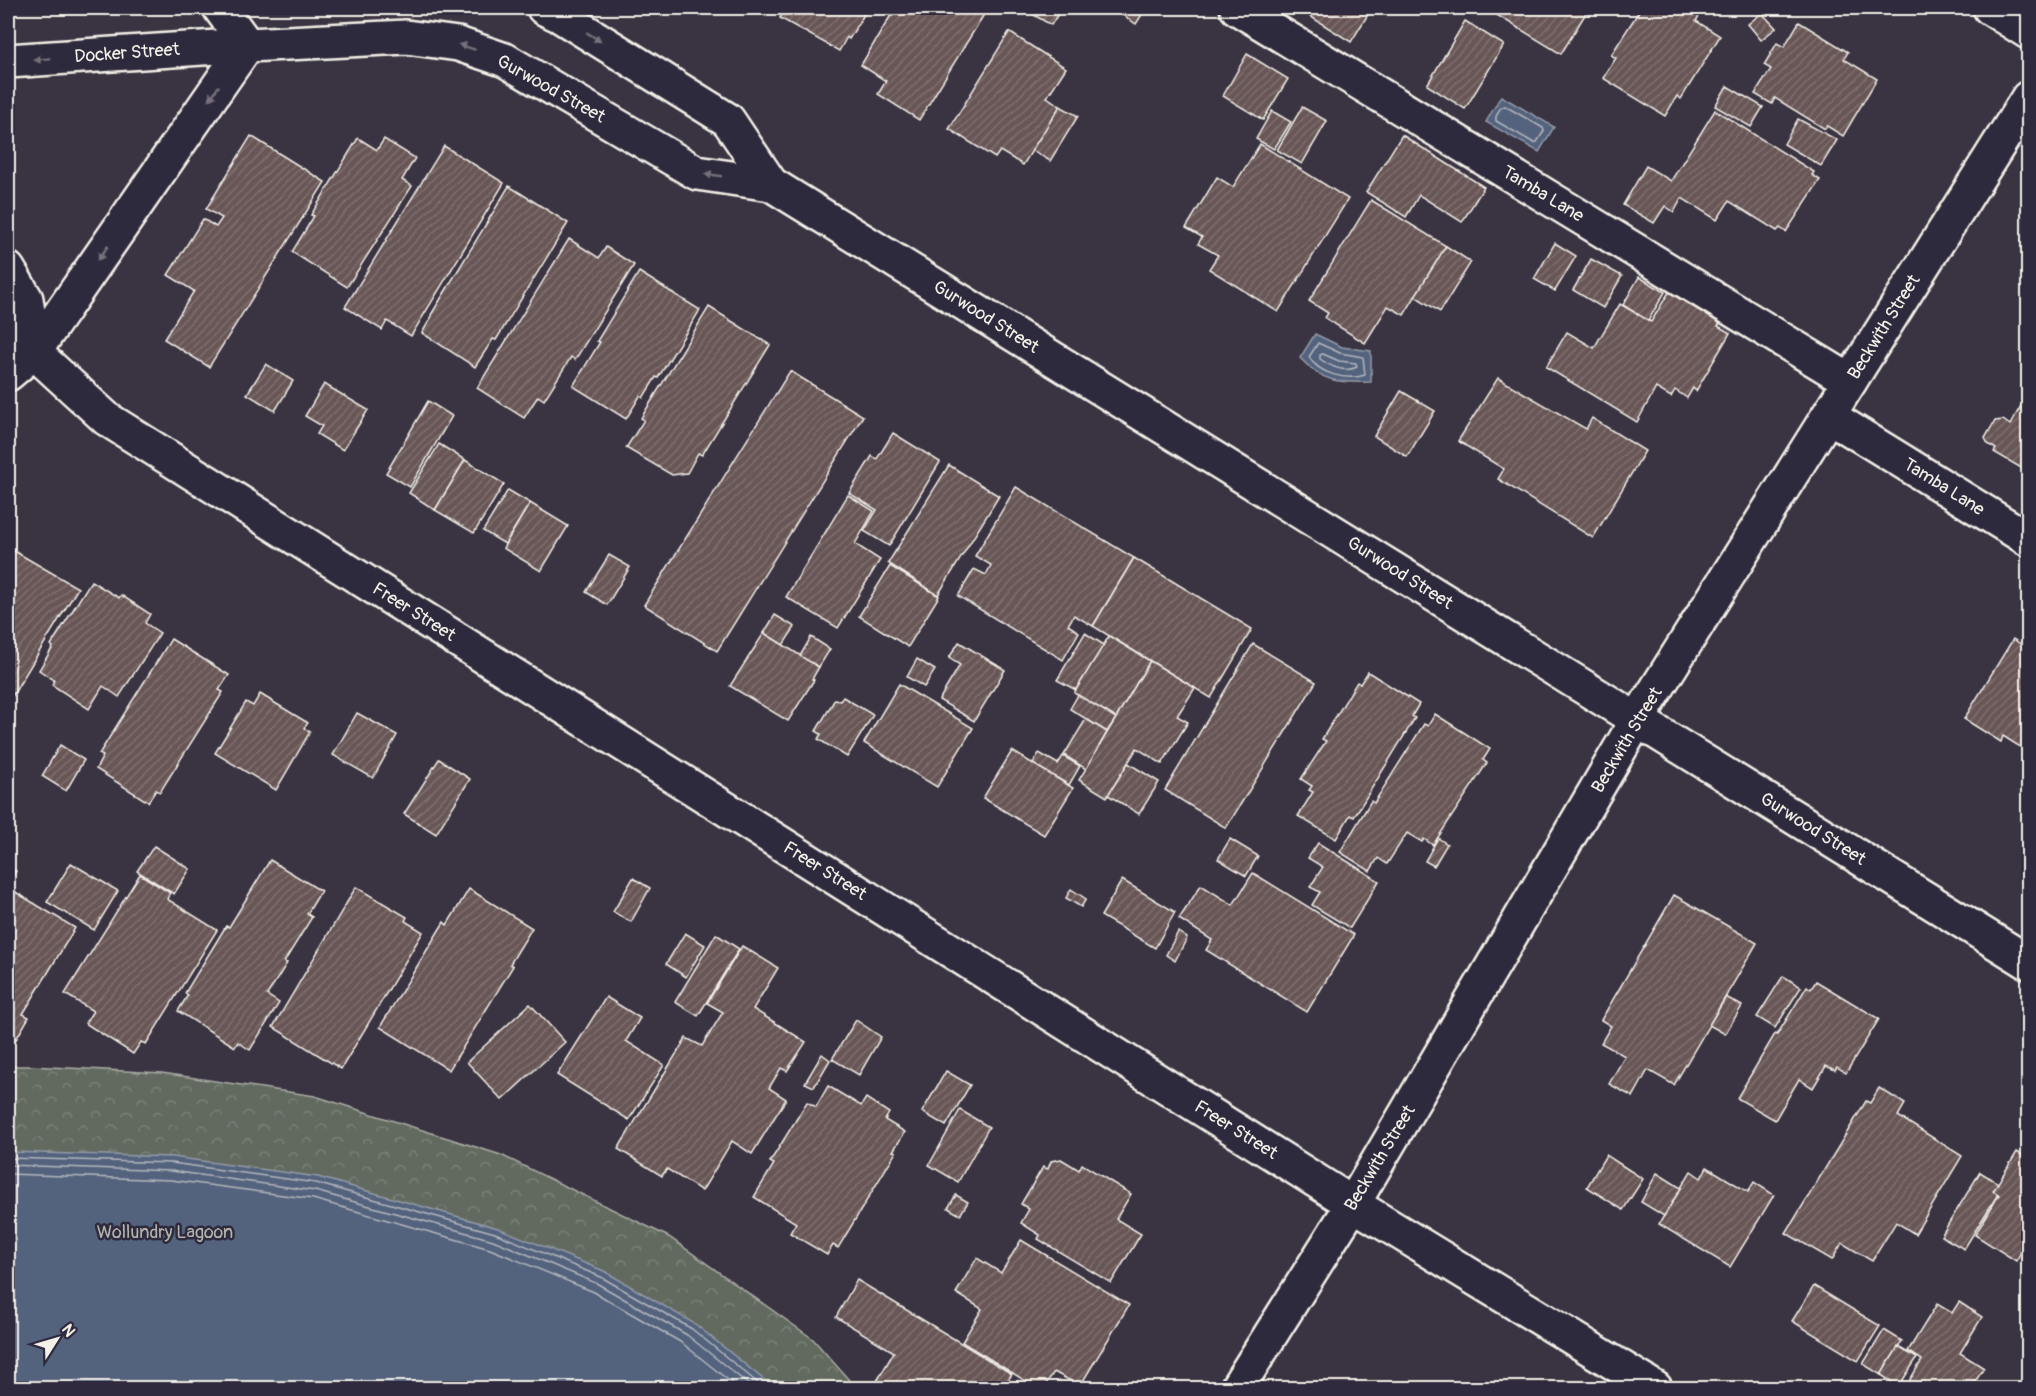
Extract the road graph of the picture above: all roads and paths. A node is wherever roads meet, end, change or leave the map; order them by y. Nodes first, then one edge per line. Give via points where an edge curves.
1 (220, 8) edge
2 (544, 8) edge
3 (1237, 8) edge
4 (1990, 8) edge
5 (2028, 32) edge
6 (247, 45) junction
7 (8, 61) edge
8 (2028, 98) edge
9 (771, 184) junction
10 (8, 269) edge
11 (21, 344) edge
12 (8, 374) edge
13 (1850, 381) junction
14 (1829, 416) junction
15 (2028, 539) edge
16 (1637, 720) junction
17 (2028, 962) edge
18 (1353, 1204) junction
19 (1237, 1389) edge
20 (1655, 1389) edge

1 - 6 street
2 -> 9 street, Gurwood Street via 728,120
3 - 13 street, Tamba Lane
4 - 5 street
6 -> 7 street, Docker Street
9 -> 6 street, Gurwood Street via 697,173 505,60 458,44 406,37
6 -> 11 street
8 - 13 street, Beckwith Street
9 - 16 street, Gurwood Street
10 - 11 street via 26,299
11 - 12 street
11 - 18 street, Freer Street via 107,419
13 - 14 street, Beckwith Street
14 - 15 street, Tamba Lane
14 - 16 street, Beckwith Street
16 - 17 street, Gurwood Street
16 - 18 street, Beckwith Street
18 - 19 street, Beckwith Street
18 - 20 street, Freer Street

